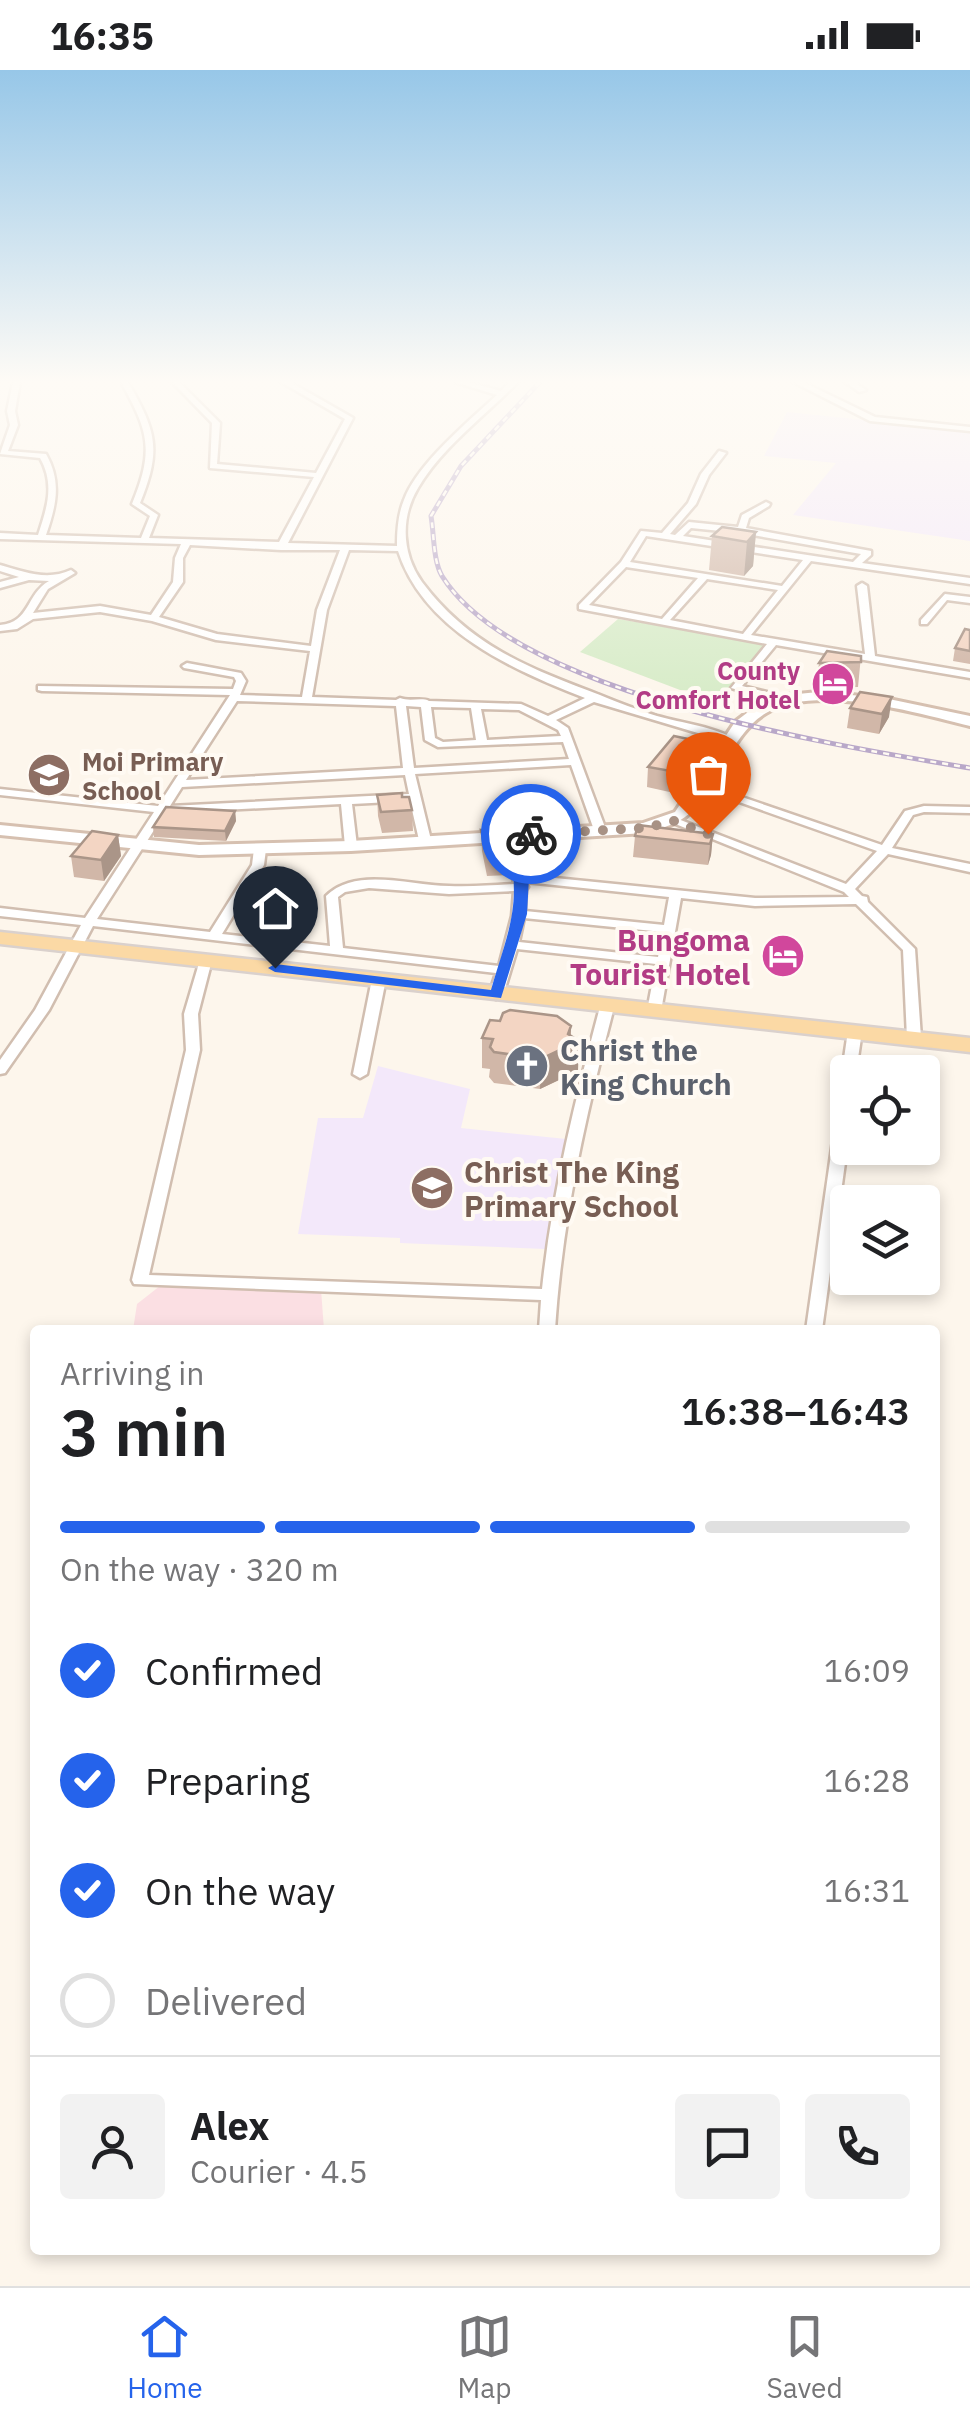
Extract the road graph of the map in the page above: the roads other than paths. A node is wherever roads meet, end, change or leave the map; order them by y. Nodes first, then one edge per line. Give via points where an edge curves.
1 (53, 485) edge
2 (143, 485) edge
3 (311, 485) edge
4 (414, 485) edge
5 (699, 485) edge
6 (766, 504) dead end
7 (741, 530) junction
8 (664, 536) junction
9 (41, 537) junction
10 (1, 538) edge
11 (677, 538) junction
12 (144, 541) junction
13 (186, 543) junction
14 (281, 547) junction
15 (345, 548) junction
16 (401, 549) junction
17 (809, 558) junction
18 (624, 564) junction
19 (856, 565) junction
20 (0, 568) edge
21 (71, 573) dead end
22 (704, 576) junction
23 (29, 577) junction
24 (56, 578) junction
25 (970, 581) edge
26 (0, 586) edge
27 (862, 586) dead end
28 (781, 588) junction
29 (970, 600) edge
30 (153, 618) junction
31 (24, 619) junction
32 (924, 622) dead end
33 (663, 623) junction
34 (0, 628) edge
35 (745, 637) junction
36 (773, 642) junction
37 (314, 649) junction
38 (870, 658) junction
39 (188, 666) dead end
40 (970, 675) edge
41 (42, 688) dead end
42 (235, 695) junction
43 (596, 697) junction
44 (307, 699) junction
45 (787, 700) junction
46 (400, 702) junction
47 (425, 702) junction
48 (475, 704) junction
49 (551, 719) junction
50 (970, 720) edge
51 (566, 739) junction
52 (732, 740) junction
53 (482, 744) junction
54 (576, 762) junction
55 (409, 770) junction
56 (179, 784) junction
57 (700, 786) junction
58 (0, 792) edge
59 (415, 797) junction
60 (346, 802) junction
61 (163, 810) junction
62 (970, 810) edge
63 (674, 821) junction
64 (0, 830) edge
65 (600, 830) junction
66 (512, 835) junction
67 (426, 840) junction
68 (140, 845) junction
69 (352, 846) junction
70 (260, 849) junction
71 (885, 850) junction
72 (970, 868) edge
73 (522, 882) junction
74 (848, 888) junction
75 (676, 894) junction
76 (864, 900) junction
77 (0, 912) edge
78 (520, 914) junction
79 (90, 922) junction
80 (668, 929) junction
81 (214, 936) junction
82 (0, 938) edge
83 (513, 944) junction
84 (76, 947) junction
85 (337, 949) junction
86 (206, 960) junction
87 (661, 961) junction
88 (504, 970) junction
89 (379, 980) junction
90 (496, 995) junction
91 (607, 1007) junction
92 (654, 1011) junction
93 (855, 1031) junction
94 (914, 1038) junction
95 (970, 1045) edge
96 (851, 1055) edge
97 (0, 1070) edge
98 (360, 1074) dead end
99 (837, 1165) edge
100 (548, 1296) junction
101 (546, 1325) edge
102 (815, 1325) edge

1 - 9 street
2 - 12 street via 136,504 154,516
3 - 14 street
4 - 16 street
5 - 8 street
6 - 7 street via 746,516
7 - 11 street via 689,526
7 - 19 street via 864,551 868,556
8 - 11 street
8 - 18 street via 644,532
9 - 10 street
9 - 12 street
11 - 17 street
12 - 13 street
13 - 14 street
13 - 30 street via 178,582
14 - 15 street
15 - 16 street
15 - 37 street
16 - 43 street via 420,589 459,627 514,663
17 - 19 street
17 - 28 street
18 - 22 street
18 - 33 street via 582,607
19 - 25 street
20 - 23 street
21 - 24 street
22 - 28 street
22 - 33 street
23 - 24 street
23 - 26 street
24 - 31 street
27 - 38 street
28 - 35 street
29 - 32 street via 944,597
30 - 31 street via 100,609
30 - 37 street via 216,637
31 - 34 street
33 - 35 street
35 - 36 street
36 - 38 street
36 - 45 street via 736,688
37 - 44 street
38 - 40 street
39 - 42 street via 237,675
41 - 42 street
42 - 44 street
42 - 56 street
43 - 49 street
43 - 52 street
44 - 46 street
45 - 50 street via 873,700
45 - 52 street via 750,716
46 - 47 street
46 - 55 street
47 - 48 street
47 - 53 street via 430,740
48 - 49 street via 521,707
48 - 53 street
49 - 51 street
51 - 53 street
51 - 54 street
52 - 57 street
54 - 55 street
54 - 65 street
55 - 56 street
55 - 59 street
56 - 61 street
57 - 63 street
57 - 71 street
58 - 61 street
59 - 60 street
59 - 67 street
60 - 61 street
60 - 69 street
61 - 68 street
62 - 71 street via 914,810
63 - 65 street
63 - 74 street
64 - 68 street
65 - 66 street
66 - 67 street
66 - 73 street
67 - 69 street
68 - 70 street
68 - 79 street
69 - 70 street
70 - 81 street via 258,865
71 - 72 street
71 - 74 street
73 - 75 street
73 - 78 street
73 - 85 street via 344,887 332,896
74 - 76 street
75 - 76 street via 778,903
75 - 80 street
76 - 94 street via 910,949
77 - 79 street
78 - 80 street
78 - 83 street
79 - 81 street
79 - 84 street
80 - 87 street
81 - 85 street
82 - 84 main road
83 - 87 street
83 - 88 street
84 - 86 main road
84 - 97 street
85 - 88 street
86 - 89 main road
86 - 100 street via 191,1014 193,1050 140,1280
87 - 92 street
88 - 90 street
89 - 90 main road
89 - 98 street
90 - 91 main road
91 - 92 main road
91 - 100 street via 571,1142
92 - 93 main road
93 - 94 main road
93 - 96 street
94 - 95 main road
99 - 102 street
100 - 101 street

